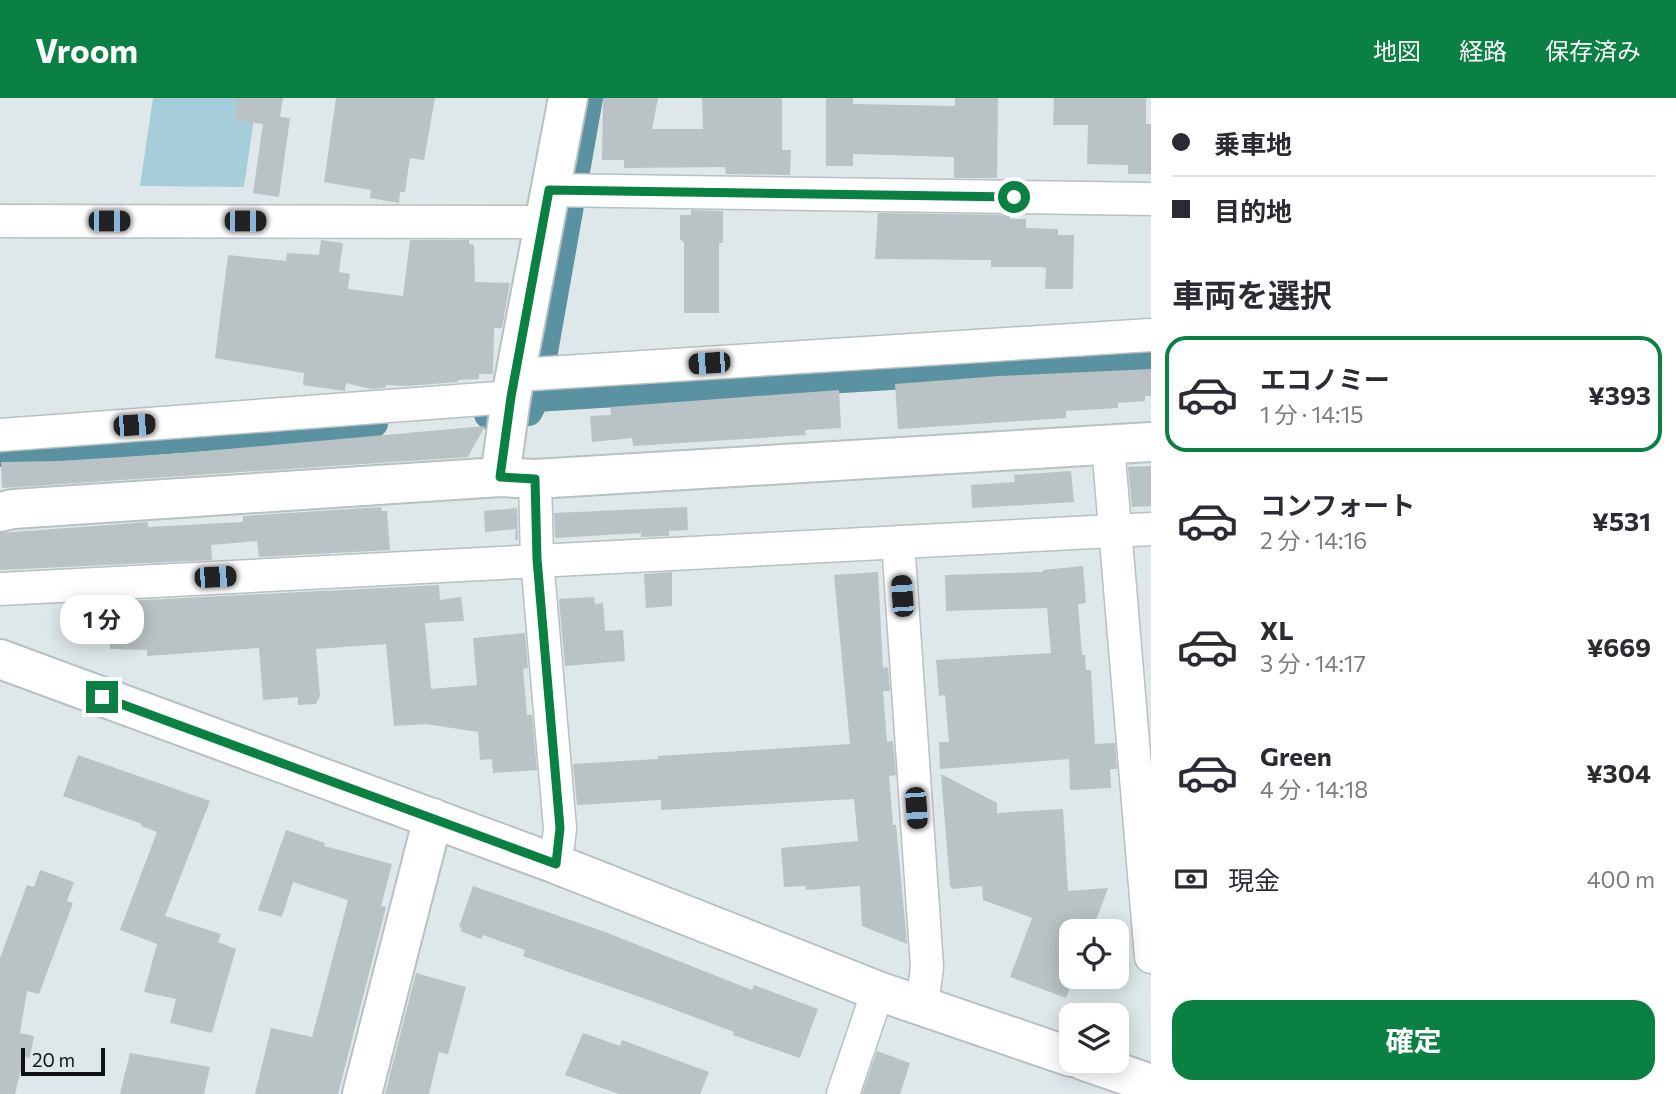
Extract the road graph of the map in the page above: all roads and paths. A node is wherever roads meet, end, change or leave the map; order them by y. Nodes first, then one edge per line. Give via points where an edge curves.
1 (568, 98) edge
2 (1151, 199) edge
3 (546, 206) junction
4 (0, 220) edge
5 (1151, 335) edge
6 (513, 386) junction
7 (0, 435) edge
8 (1151, 442) edge
9 (1108, 445) junction
10 (517, 478) junction
11 (0, 512) edge
12 (1151, 528) edge
13 (1117, 530) junction
14 (898, 542) junction
15 (537, 559) junction
16 (0, 589) edge
17 (0, 659) edge
18 (433, 818) junction
19 (556, 864) junction
20 (1151, 957) edge
21 (877, 991) junction
22 (922, 1006) junction
23 (1059, 1053) edge
24 (1119, 1073) edge
25 (1151, 1084) edge
26 (362, 1094) edge
27 (843, 1094) edge

1 - 3 street
2 - 3 street
3 - 4 street
3 - 6 street
5 - 6 street
6 - 7 street
6 - 10 street
8 - 9 street
9 - 10 street
9 - 13 street
10 - 11 street
10 - 15 street
12 - 13 street
13 - 14 street
13 - 20 street
14 - 15 street
14 - 22 street via 927,967
15 - 16 street
15 - 19 street via 560,828
17 - 18 street
18 - 19 street
18 - 26 street
19 - 21 street
21 - 22 street
21 - 27 street
22 - 23 street
24 - 25 street

